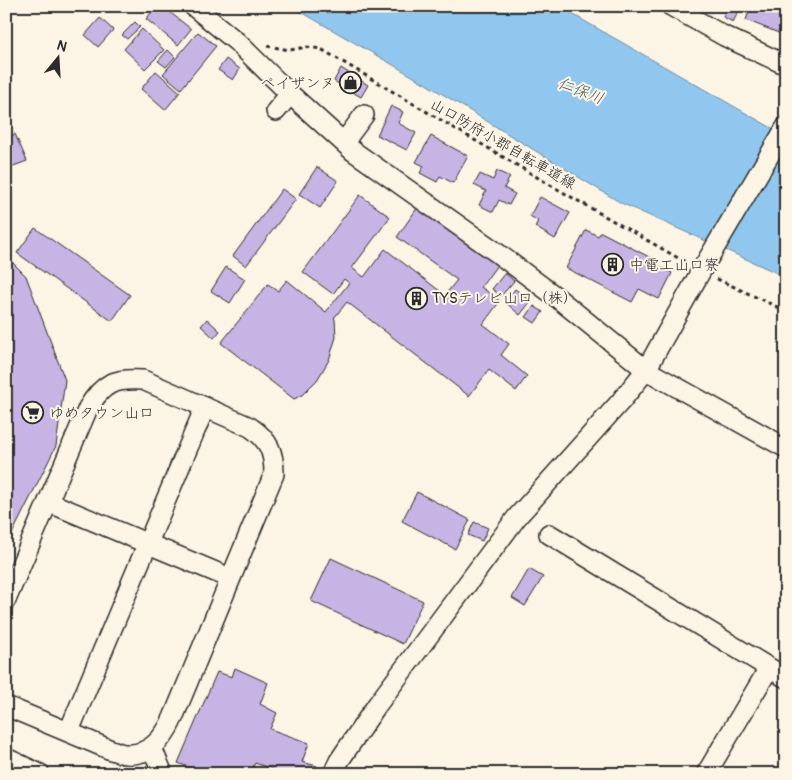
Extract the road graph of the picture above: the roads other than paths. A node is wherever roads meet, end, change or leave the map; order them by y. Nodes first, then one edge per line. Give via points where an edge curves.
1 (193, 6) edge
2 (671, 6) edge
3 (786, 66) edge
4 (290, 94) junction
5 (276, 111) dead end
6 (364, 115) dead end
7 (786, 127) edge
8 (344, 142) junction
9 (646, 370) junction
10 (205, 407) junction
11 (786, 448) edge
12 (48, 502) junction
13 (549, 534) dead end
14 (148, 544) junction
15 (230, 578) junction
16 (6, 600) edge
17 (769, 668) junction
18 (786, 678) edge
19 (6, 706) edge
20 (69, 731) junction
21 (152, 748) junction
22 (6, 758) edge
23 (40, 774) edge
24 (163, 774) edge
25 (333, 774) edge
26 (706, 774) edge

1 - 4 street via 237,42
2 - 3 street
4 - 5 street
4 - 8 street
6 - 8 street
7 - 9 street
8 - 9 street via 555,296
9 - 11 street
9 - 25 street via 517,518 377,705
10 - 12 street via 143,380 126,379 102,388 88,408
10 - 14 street
10 - 15 street via 263,435 274,458 274,474
12 - 14 street
12 - 16 street
13 - 17 street
14 - 15 street
14 - 20 street
15 - 21 street via 170,723
17 - 18 street
17 - 26 street
19 - 20 street
20 - 21 street via 126,754
21 - 24 street
22 - 23 street

